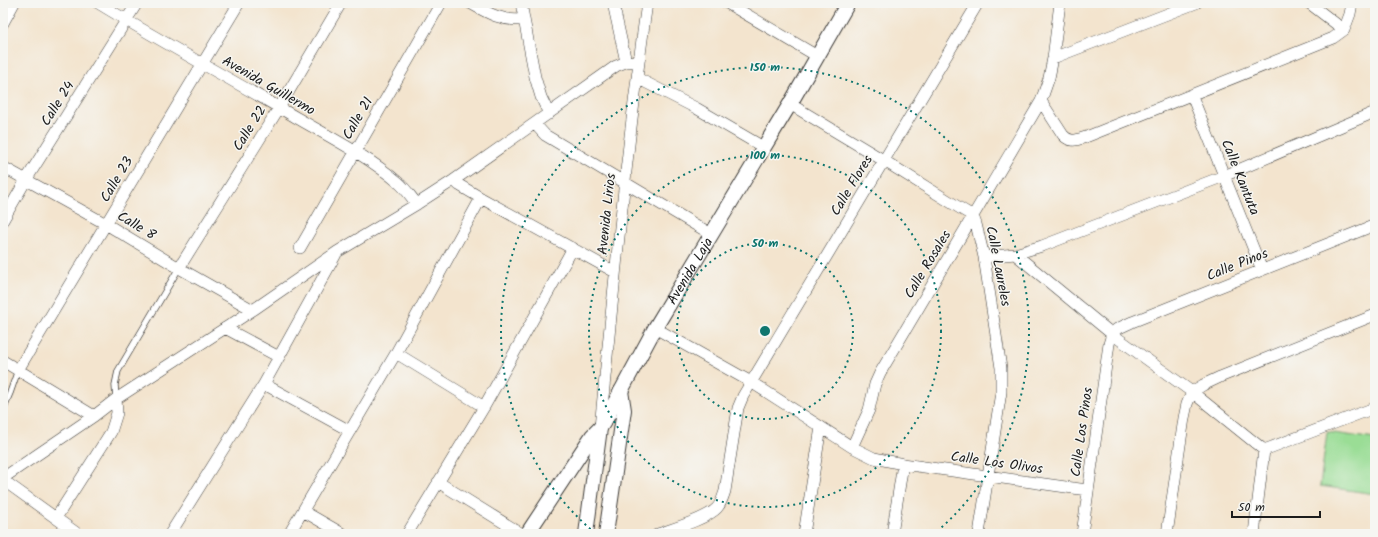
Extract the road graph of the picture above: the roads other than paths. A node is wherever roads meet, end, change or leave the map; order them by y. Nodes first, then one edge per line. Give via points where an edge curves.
1 (14, 3) edge
2 (98, 3) edge
3 (137, 3) edge
4 (239, 3) edge
5 (340, 3) edge
6 (441, 3) edge
7 (470, 3) edge
8 (521, 3) edge
9 (613, 3) edge
10 (647, 3) edge
11 (727, 3) edge
12 (848, 3) edge
13 (978, 3) edge
14 (1060, 3) edge
15 (1196, 3) edge
16 (1309, 3) edge
17 (1352, 3) edge
18 (126, 20) junction
19 (524, 20) junction
20 (3, 23) edge
21 (1344, 30) junction
22 (817, 56) junction
23 (1053, 58) junction
24 (639, 61) junction
25 (626, 62) junction
26 (202, 64) junction
27 (637, 78) junction
28 (1192, 96) junction
29 (1041, 101) junction
30 (790, 104) junction
31 (279, 108) junction
32 (1375, 112) edge
33 (549, 114) junction
34 (535, 124) junction
35 (763, 147) junction
36 (355, 152) junction
37 (883, 160) junction
38 (3, 167) edge
39 (1224, 176) junction
40 (26, 180) junction
41 (454, 180) junction
42 (625, 183) junction
43 (481, 198) junction
44 (417, 204) junction
45 (973, 216) junction
46 (3, 220) edge
47 (106, 224) junction
48 (1375, 225) edge
49 (711, 234) junction
50 (300, 248) dead end
51 (572, 248) junction
52 (337, 252) junction
53 (1015, 254) junction
54 (984, 257) junction
55 (179, 268) junction
56 (1262, 270) junction
57 (615, 272) junction
58 (253, 310) junction
59 (1375, 315) edge
60 (225, 328) junction
61 (655, 328) junction
62 (1112, 334) junction
63 (396, 353) junction
64 (279, 356) junction
65 (3, 361) edge
66 (18, 370) junction
67 (751, 382) junction
68 (264, 384) junction
69 (621, 391) junction
70 (1192, 392) junction
71 (116, 399) junction
72 (484, 407) junction
73 (1375, 409) edge
74 (3, 410) edge
75 (94, 416) junction
76 (821, 426) junction
77 (600, 428) junction
78 (350, 430) junction
79 (852, 447) junction
80 (1264, 450) junction
81 (902, 464) junction
82 (988, 476) junction
83 (3, 479) edge
84 (438, 482) junction
85 (1088, 490) junction
86 (303, 511) junction
87 (56, 518) junction
88 (173, 533) edge
89 (78, 534) edge
90 (289, 534) edge
91 (343, 534) edge
92 (407, 534) edge
93 (522, 534) edge
94 (527, 534) edge
95 (586, 534) edge
96 (606, 534) edge
97 (658, 534) edge
98 (804, 534) edge
99 (892, 534) edge
100 (979, 534) edge
101 (1082, 534) edge
102 (1166, 534) edge
103 (1254, 534) edge

1 - 20 street
2 - 18 street, Avenida Guillermo
3 - 18 street, Calle 24
4 - 26 street, Calle 23
5 - 31 street, Calle 22
6 - 36 street, Calle 21
7 - 19 street via 503,19
8 - 19 street
9 - 25 street
10 - 24 street, Avenida Lirios
11 - 22 street
12 - 22 street, Avenida Laja
13 - 37 street, Calle Flores
14 - 23 street, Calle Rosales
15 - 23 street
16 - 21 street
17 - 21 street
18 - 26 street, Avenida Guillermo
18 - 40 street, Calle 24
19 - 33 street via 535,77
21 - 28 street via 1333,38
22 - 30 street, Avenida Laja
23 - 29 street, Calle Rosales
24 - 25 street
24 - 27 street, Avenida Lirios
25 - 33 street via 616,66
26 - 31 street, Avenida Guillermo
26 - 47 street, Calle 23
27 - 35 street via 696,108
27 - 42 street, Avenida Lirios
28 - 29 street via 1074,141 1063,135
28 - 39 street, Calle Kantuta
29 - 45 street, Calle Rosales
30 - 35 street, Avenida Laja
30 - 37 street, Calle Laureles
31 - 36 street, Avenida Guillermo
31 - 55 street, Calle 22
32 - 39 street
33 - 34 street
34 - 41 street
34 - 42 street via 545,135
35 - 49 street, Avenida Laja
36 - 44 street, Avenida Guillermo via 383,170
36 - 50 street, Calle 21
37 - 45 street, Calle Laureles
37 - 67 street, Calle Flores
38 - 40 street, Calle 8
39 - 53 street
39 - 56 street, Calle Kantuta
40 - 46 street, Calle 24
40 - 47 street, Calle 8
41 - 43 street
41 - 44 street
42 - 49 street
42 - 57 street, Avenida Lirios
43 - 51 street
43 - 63 street
44 - 52 street
45 - 54 street, Calle Laureles
45 - 79 street, Calle Rosales via 880,373 869,410
47 - 55 street, Calle 8
47 - 66 street, Calle 23
48 - 56 street, Calle Pinos
49 - 61 street, Avenida Laja
51 - 57 street
51 - 72 street
52 - 58 street
52 - 64 street
53 - 54 street
53 - 62 street
54 - 82 street, Calle Laureles via 1001,368 1001,392
55 - 58 street, Calle 8
55 - 71 lane via 118,371
56 - 62 street, Calle Pinos via 1132,322
57 - 77 street, Avenida Lirios
58 - 60 street
59 - 70 street via 1220,377
60 - 64 street
60 - 71 street
61 - 67 street, Calle Los Olivos
61 - 69 street, Avenida Laja
62 - 70 street
62 - 85 street, Calle Los Pinos
63 - 72 street
63 - 78 street
64 - 68 street
65 - 66 street
66 - 74 lane
66 - 75 street
67 - 76 street, Calle Los Olivos
67 - 97 street, Calle Flores via 738,408 721,502 707,515
68 - 78 street
68 - 88 street
69 - 77 street, Avenida Laja
69 - 96 street via 624,410
70 - 80 street
70 - 102 street via 1184,418
71 - 75 street
71 - 87 street via 117,413 111,432
72 - 84 street
73 - 80 street
75 - 83 street
76 - 79 street, Calle Los Olivos
76 - 98 street
77 - 94 street, Avenida Laja via 592,436
77 - 95 street
78 - 86 street
79 - 81 street, Calle Los Olivos via 874,458
80 - 103 street
81 - 82 street, Calle Los Olivos
81 - 99 street
82 - 85 street, Calle Los Olivos
82 - 100 street, Calle Laureles
83 - 87 street
84 - 92 street
84 - 93 street
85 - 101 street, Calle Los Pinos
86 - 90 street
86 - 91 street
87 - 89 street

